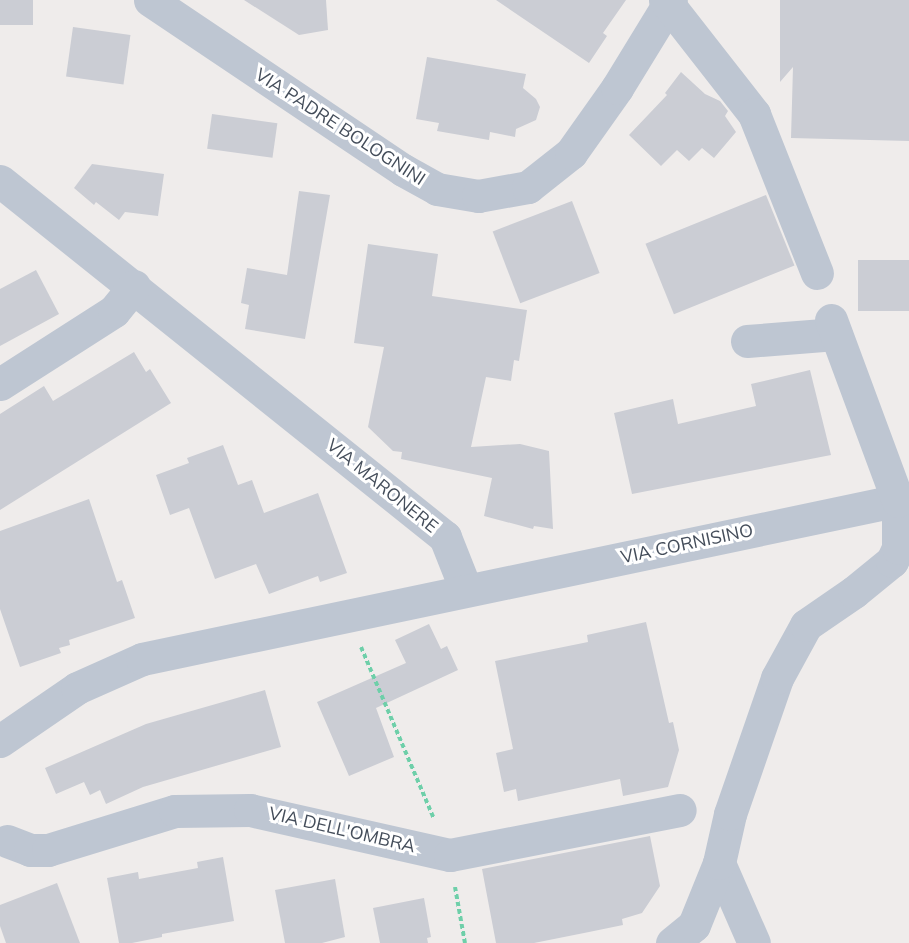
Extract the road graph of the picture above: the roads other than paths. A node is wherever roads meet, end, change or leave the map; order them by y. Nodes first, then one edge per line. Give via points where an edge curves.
1 (150, 0) edge
2 (668, 1) edge
3 (0, 181) edge
4 (817, 273) dead end
5 (134, 286) junction
6 (747, 341) dead end
7 (0, 384) edge
8 (904, 499) edge
9 (904, 548) edge
10 (466, 590) junction
11 (0, 741) edge
12 (680, 810) dead end
13 (2, 842) edge
14 (718, 862) junction
15 (672, 943) edge
16 (754, 943) edge

1 - 2 street, VIA PADRE BOLOGNINI via 403,170 437,189 478,196 528,187 571,153 617,88
2 - 4 street via 754,114
3 - 5 street, VIA MARONERE
5 - 7 street via 114,311
5 - 10 street, VIA MARONERE via 445,537
6 - 8 street via 833,327
8 - 9 street
8 - 10 street, VIA CORNISINO
9 - 14 street via 854,592 806,624 777,678 730,814
10 - 11 street via 142,659 77,688
12 - 13 street, VIA DELL'OMBRA via 450,855 250,810 175,811 48,850 30,850
14 - 15 street via 694,925
14 - 16 street

